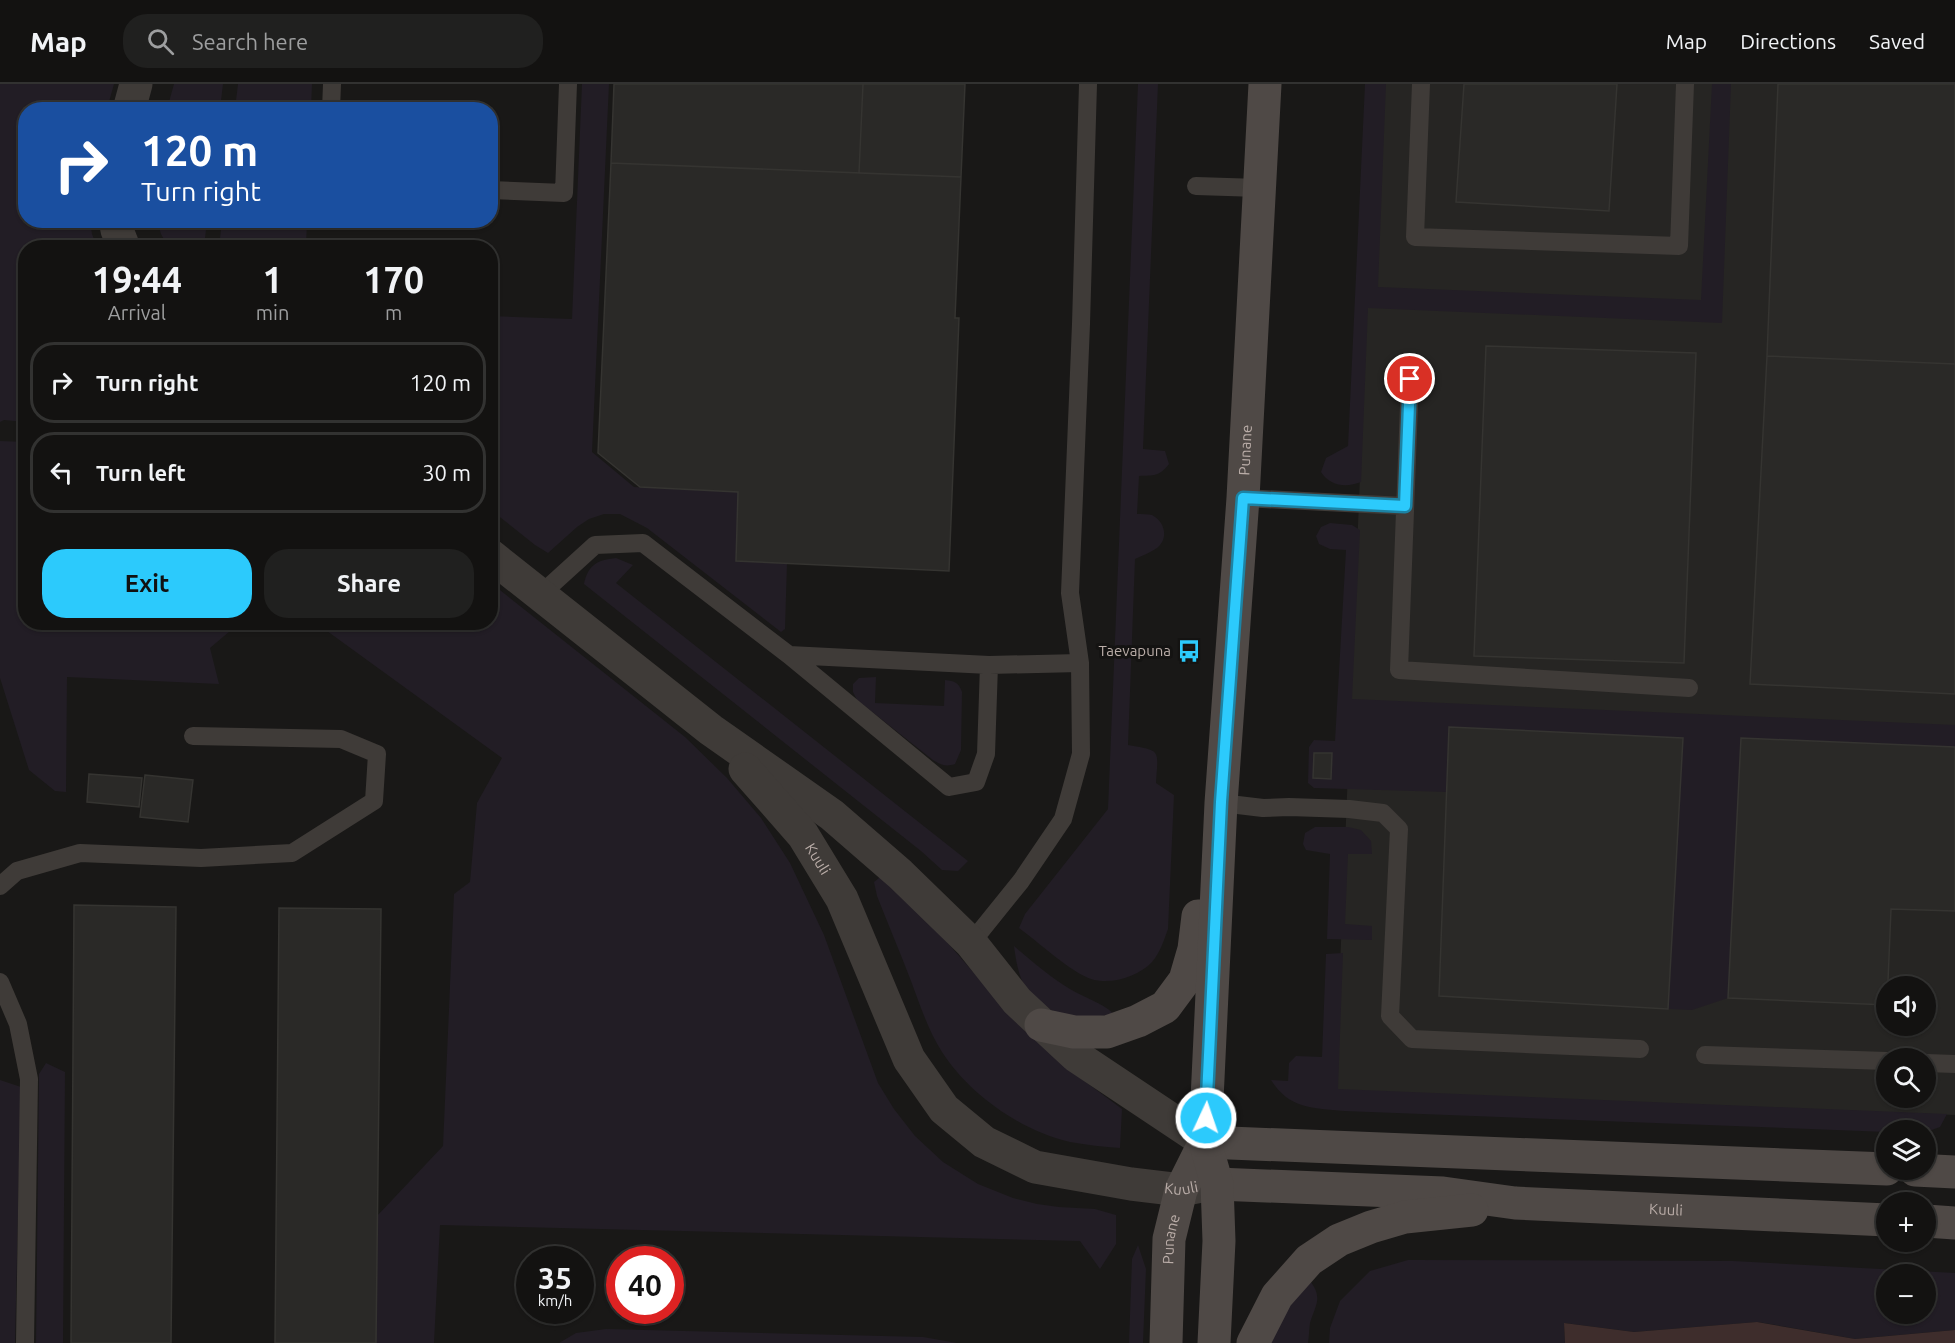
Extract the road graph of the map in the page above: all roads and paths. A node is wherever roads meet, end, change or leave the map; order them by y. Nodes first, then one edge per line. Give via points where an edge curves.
1 (136, 84) edge
2 (332, 84) edge
3 (568, 84) edge
4 (1088, 84) edge
5 (1265, 84) edge
6 (1421, 84) edge
7 (1684, 84) edge
8 (131, 102) edge
9 (331, 102) edge
10 (1196, 186) dead end
11 (1259, 188) junction
12 (498, 190) edge
13 (1410, 379) dead end
14 (1243, 498) junction
15 (1405, 506) junction
16 (498, 561) edge
17 (540, 595) junction
18 (789, 655) junction
19 (1080, 663) junction
20 (989, 665) junction
21 (1689, 688) dead end
22 (711, 730) junction
23 (193, 736) dead end
24 (1221, 802) junction
25 (0, 886) edge
26 (971, 944) junction
27 (0, 982) edge
28 (1041, 1024) junction
29 (1640, 1049) dead end
30 (1705, 1055) dead end
31 (1876, 1061) edge
32 (1936, 1063) edge
33 (1955, 1064) edge
34 (1205, 1142) junction
35 (1876, 1169) edge
36 (1936, 1171) edge
37 (1955, 1172) edge
38 (1217, 1184) junction
39 (1182, 1190) junction
40 (1515, 1203) junction
41 (1876, 1219) edge
42 (1936, 1221) edge
43 (1955, 1222) edge
44 (25, 1343) edge
45 (1166, 1343) edge
46 (1214, 1343) edge
47 (1253, 1343) edge

1 - 8 street
2 - 9 lane
3 - 12 lane via 564,193
4 - 19 lane via 1070,593
5 - 11 main road, Punane
6 - 7 lane via 1415,237 1679,246
10 - 11 lane
11 - 14 main road, Punane
13 - 15 lane
14 - 15 lane
14 - 24 main road, Punane
15 - 21 lane via 1399,670
16 - 17 street, Kuuli
17 - 18 lane via 595,545 643,543
17 - 22 street, Kuuli
18 - 20 lane
18 - 20 lane via 949,787 976,782 986,754
19 - 20 lane
19 - 26 lane via 1081,754 1063,819
22 - 26 street, Kuuli via 832,815 900,874
22 - 39 street, Kuuli via 803,835 842,899 909,1059 944,1110 984,1143 1035,1167
23 - 25 lane via 341,739 376,754 374,801 292,854 201,858 80,853 16,871
24 - 28 main road via 1194,949 1185,980 1165,1007 1107,1032 1074,1032
24 - 29 lane via 1263,808 1383,813 1399,829 1390,1016 1413,1039
24 - 34 main road, Punane
26 - 28 street, Kuuli
27 - 44 lane via 18,1024 28,1079
28 - 34 street, Kuuli via 1076,1056
30 - 31 lane
32 - 33 lane
34 - 35 main road
34 - 38 main road, Punane
34 - 39 main road, Punane
36 - 37 main road
38 - 39 street, Kuuli
38 - 40 main road, Kuuli via 1443,1193
38 - 46 main road, Punane via 1219,1241
39 - 45 main road, Punane via 1169,1239
40 - 41 main road, Kuuli
40 - 47 main road via 1405,1217 1339,1240 1309,1260 1277,1296
42 - 43 main road

